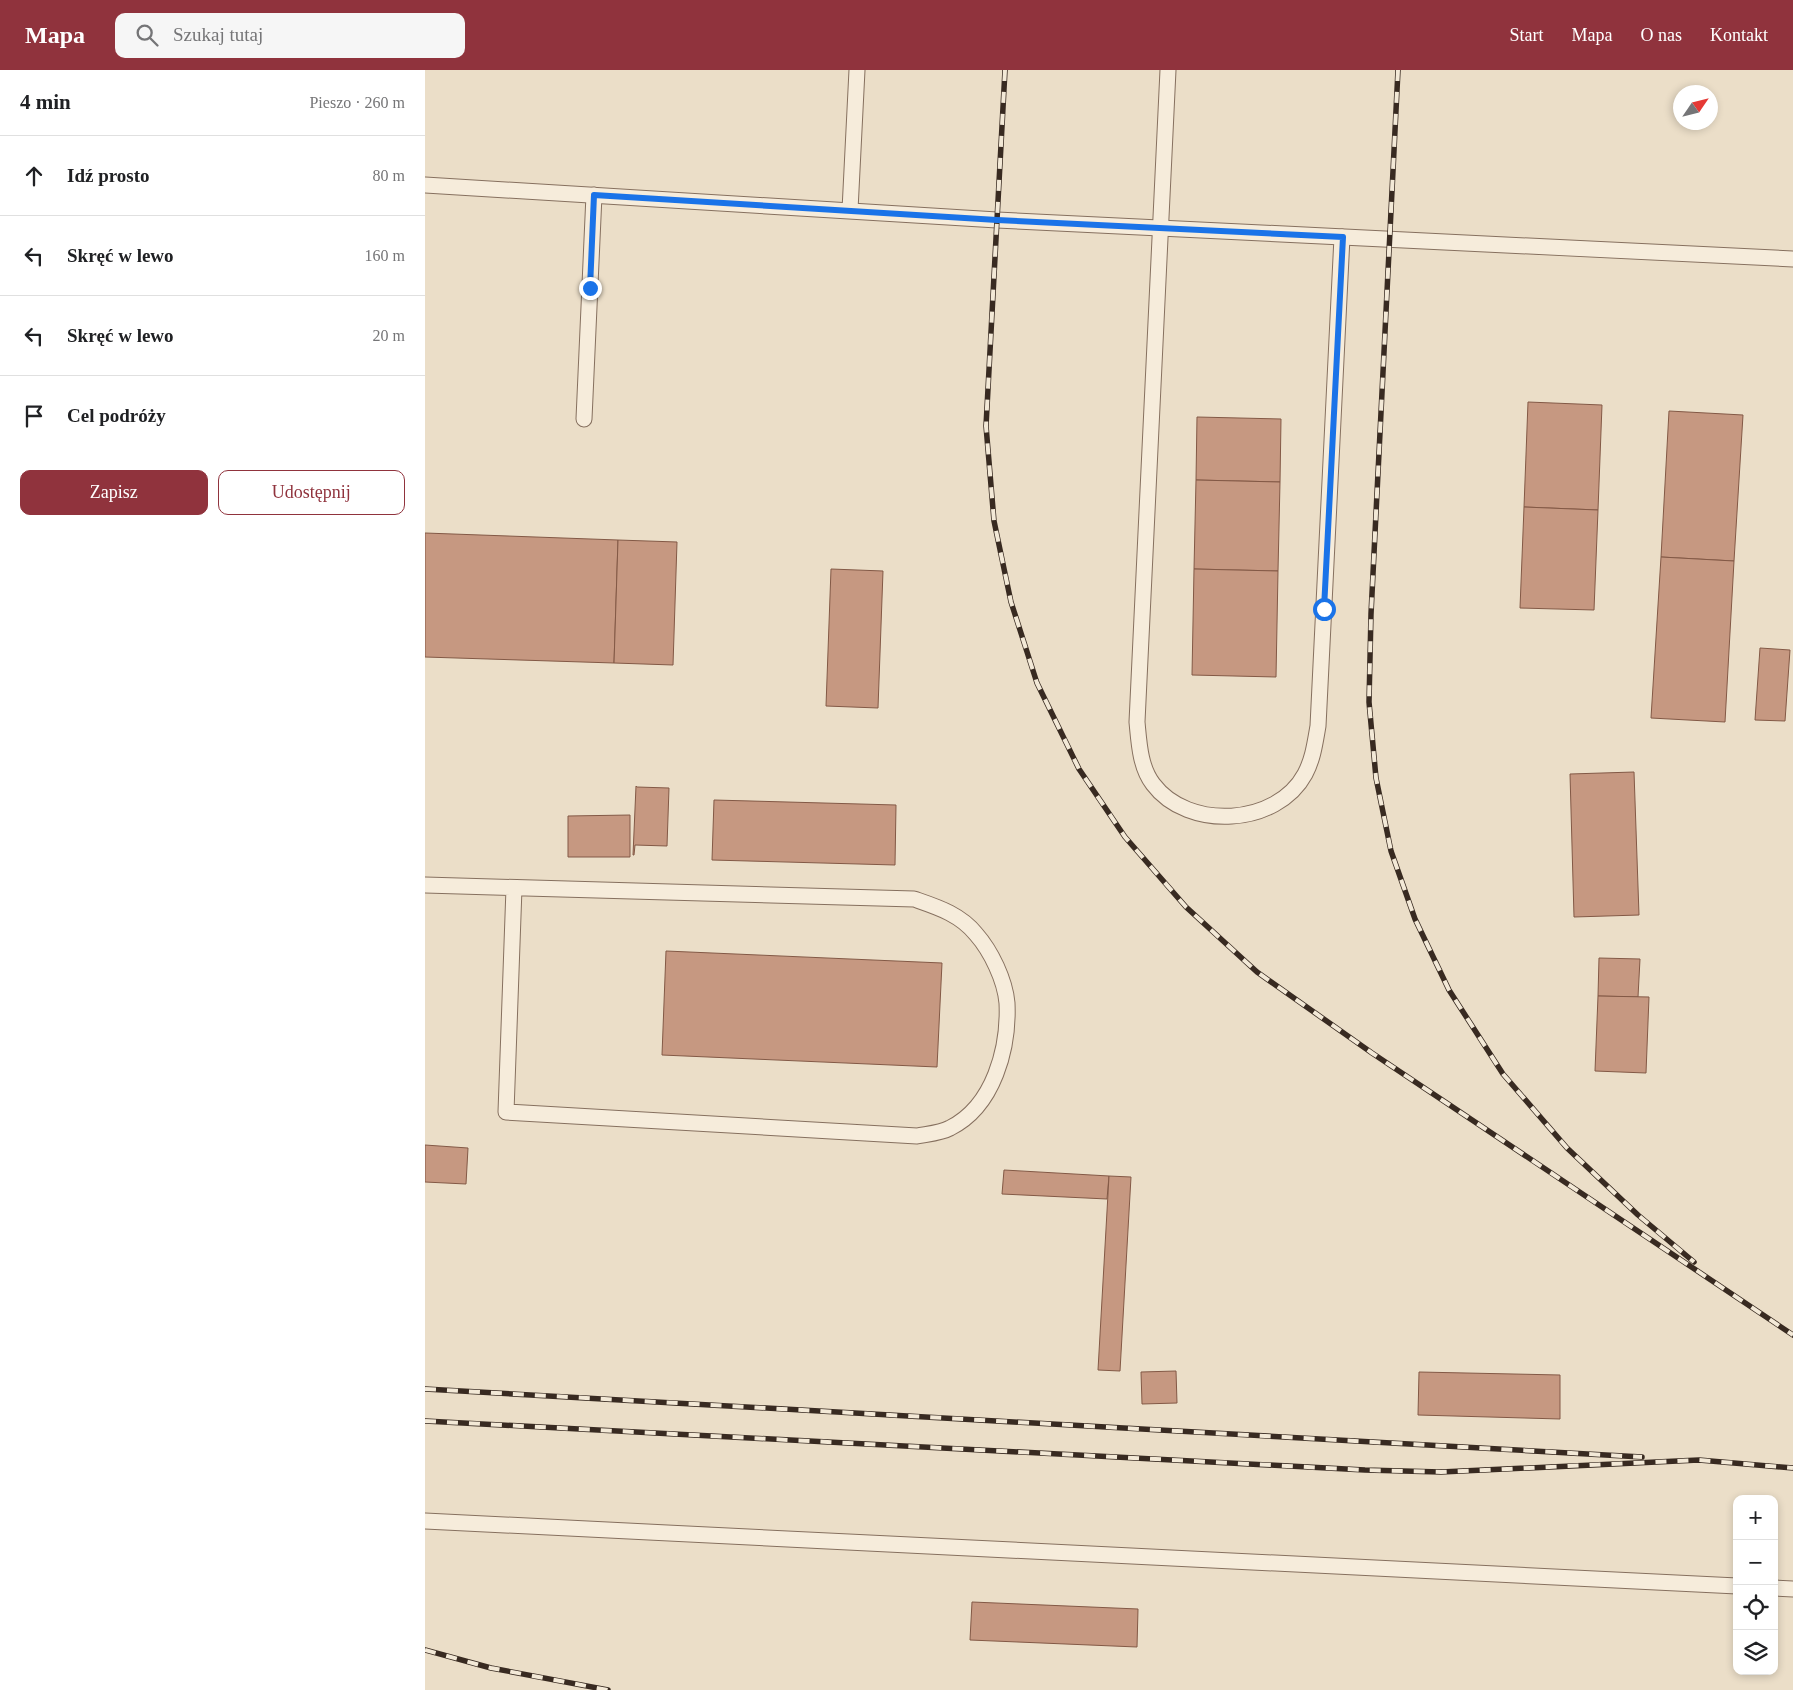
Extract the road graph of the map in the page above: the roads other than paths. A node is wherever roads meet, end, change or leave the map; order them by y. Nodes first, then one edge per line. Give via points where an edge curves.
1 (857, 70) edge
2 (1168, 70) edge
3 (425, 186) edge
4 (594, 195) junction
5 (850, 210) junction
6 (1159, 228) junction
7 (1343, 237) junction
8 (1793, 259) edge
9 (584, 419) dead end
10 (425, 885) edge
11 (514, 888) junction
12 (425, 1521) edge
13 (1733, 1586) edge
14 (1778, 1588) edge
15 (1793, 1589) edge

1 - 5 lane
2 - 6 lane
3 - 4 lane
4 - 5 lane
4 - 9 lane
5 - 6 lane
6 - 7 lane
6 - 7 lane via 1137,722 1140,755 1153,784 1175,805 1201,815 1230,816 1260,811 1288,795 1305,775 1313,755 1318,726
7 - 8 lane
10 - 11 lane
11 - 11 lane via 914,899 948,911 975,932 996,963 1007,1001 1005,1037 997,1076 977,1108 950,1128 917,1136 506,1112
12 - 13 lane
14 - 15 lane

